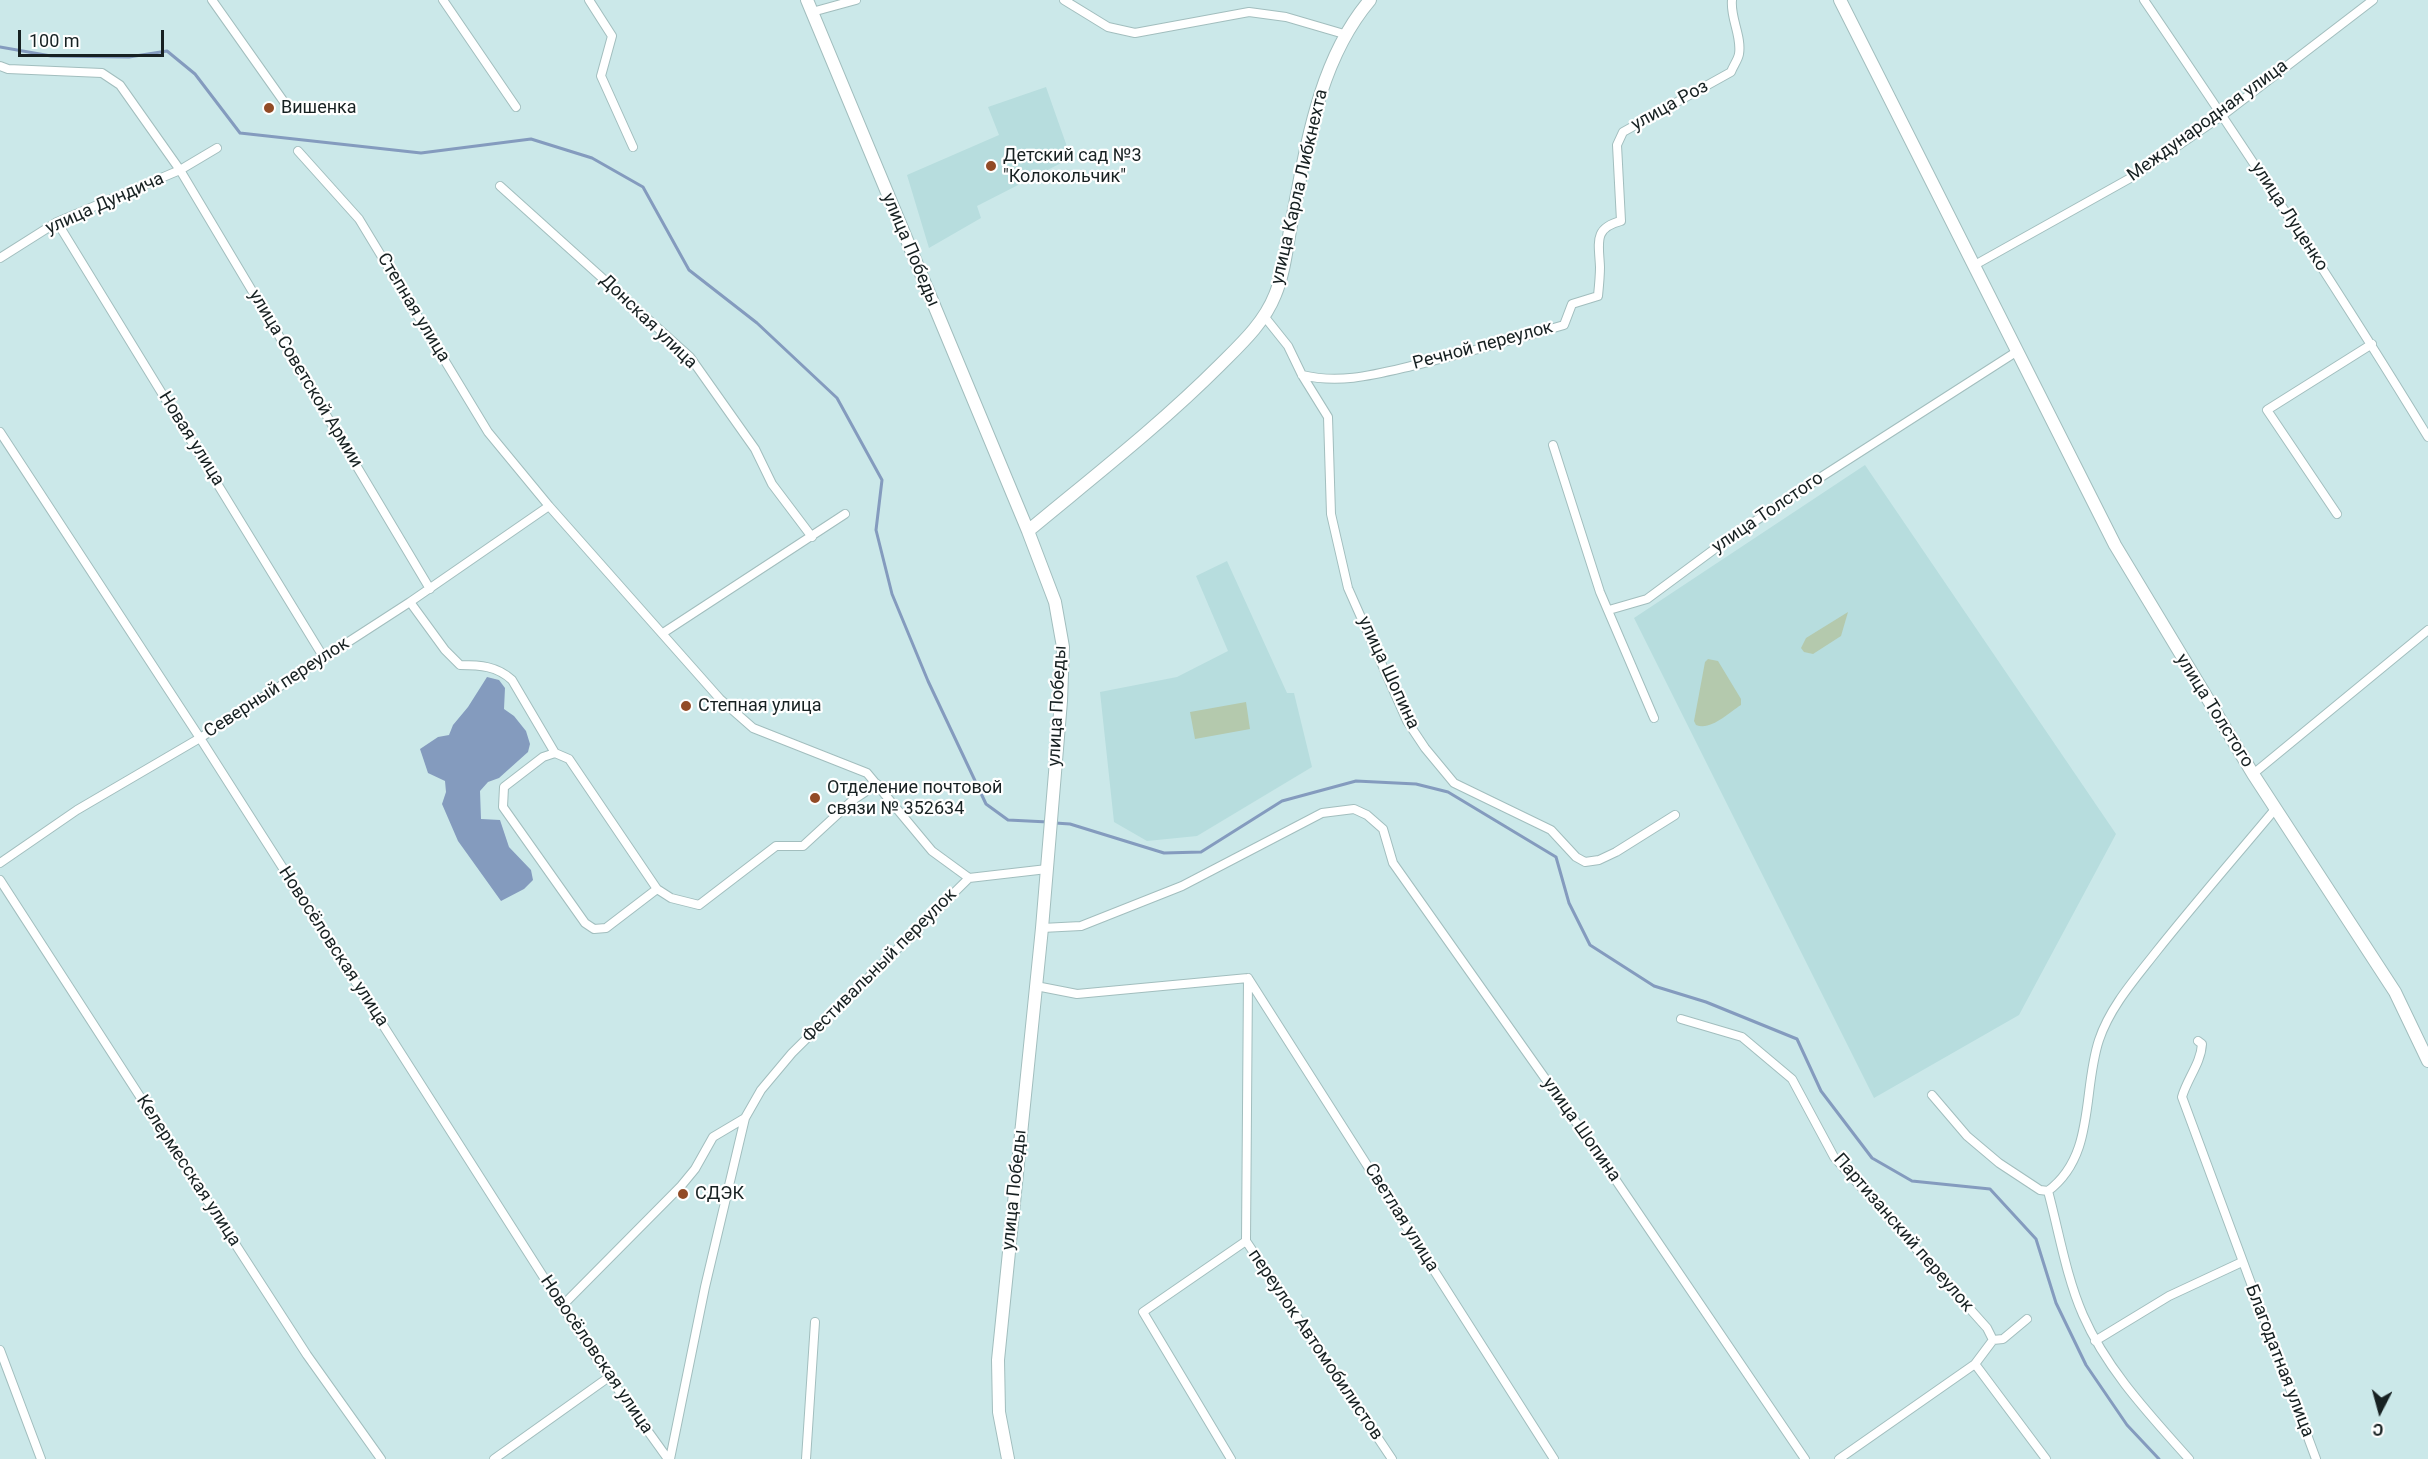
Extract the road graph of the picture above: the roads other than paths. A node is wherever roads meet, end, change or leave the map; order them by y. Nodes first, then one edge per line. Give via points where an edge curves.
1 (212, 0) edge
2 (443, 0) edge
3 (589, 0) edge
4 (856, 0) edge
5 (1064, 0) edge
6 (1370, 0) edge
7 (1732, 0) edge
8 (1840, 0) edge
9 (2144, 0) edge
10 (2373, 0) edge
11 (809, 6) edge
12 (1344, 34) junction
13 (0, 66) edge
14 (516, 107) dead end
15 (289, 109) dead end
16 (2223, 115) junction
17 (633, 147) dead end
18 (217, 148) dead end
19 (298, 151) dead end
20 (180, 170) junction
21 (500, 186) dead end
22 (1621, 221) joint
23 (57, 222) junction
24 (0, 258) edge
25 (1973, 266) junction
26 (1264, 316) junction
27 (2372, 344) junction
28 (2016, 352) junction
29 (1302, 375) junction
30 (0, 432) edge
31 (2428, 437) edge
32 (1553, 445) dead end
33 (549, 506) junction
34 (845, 514) dead end
35 (2337, 514) dead end
36 (1028, 531) junction
37 (812, 537) junction
38 (430, 589) junction
39 (410, 602) junction
40 (1609, 610) junction
41 (2428, 630) edge
42 (663, 633) junction
43 (324, 658) junction
44 (1654, 718) dead end
45 (200, 738) junction
46 (555, 753) junction
47 (2253, 774) junction
48 (877, 784) junction
49 (2276, 808) junction
50 (1675, 815) dead end
51 (0, 863) edge
52 (1047, 869) junction
53 (969, 878) junction
54 (0, 880) edge
55 (657, 889) junction
56 (1042, 928) junction
57 (1248, 978) junction
58 (1036, 986) junction
59 (1681, 1019) dead end
60 (2198, 1041) dead end
61 (2428, 1060) edge
62 (1932, 1095) dead end
63 (745, 1118) junction
64 (2048, 1191) junction
65 (1246, 1241) junction
66 (2242, 1262) junction
67 (562, 1306) junction
68 (2027, 1319) dead end
69 (815, 1322) dead end
70 (1993, 1340) junction
71 (2095, 1341) junction
72 (0, 1350) edge
73 (1975, 1364) junction
74 (609, 1377) junction
75 (507, 1455) edge
76 (41, 1459) edge
77 (381, 1459) edge
78 (494, 1459) edge
79 (669, 1459) edge
80 (806, 1459) edge
81 (1008, 1459) edge
82 (1231, 1459) edge
83 (1392, 1459) edge
84 (1554, 1459) edge
85 (1805, 1459) edge
86 (1839, 1459) edge
87 (2046, 1459) edge
88 (2189, 1459) edge
89 (2316, 1459) edge

1 - 15 street
2 - 14 street
3 - 17 street via 612,36 601,76
4 - 11 street
5 - 12 street via 1108,27 1135,33 1248,12 1286,17
6 - 12 street, улица Карла Либкнехта
7 - 22 street, улица Роз via 1739,55 1731,72 1623,132 1617,145
8 - 25 street, улица Толстого
9 - 16 street, улица Луценко
10 - 16 street, Международная улица
11 - 36 street, улица Победы
12 - 26 street, улица Карла Либкнехта via 1324,82 1282,274
13 - 20 street, улица Дундича via 102,73 120,85
16 - 25 street, Международная улица via 2134,176
16 - 27 street, улица Луценко
18 - 20 street, улица Дундича
19 - 33 street, Степная улица via 359,219 488,432
20 - 23 street, улица Дундича
20 - 38 street, улица Советской Армии
21 - 37 street, Донская улица via 690,357 755,449 772,484
22 - 29 street, Речной переулок via 1610,223 1598,239 1598,296 1572,304 1564,325 1355,379
23 - 24 street, улица Дундича
23 - 43 street, Новая улица
25 - 28 street, улица Толстого
26 - 29 street, улица Шопина via 1288,346
26 - 36 street, улица Карла Либкнехта via 1184,402
27 - 31 street, улица Луценко
27 - 35 street via 2267,410
28 - 40 street, улица Толстого via 1818,479 1647,599
28 - 47 street, улица Толстого via 2115,545
29 - 50 street, улица Шопина via 1328,417 1331,514 1348,588 1407,721 1454,783 1551,830 1584,862 1616,852
30 - 45 street, Новосёловская улица
32 - 40 street
33 - 38 street, Северный переулок
33 - 42 street, Степная улица
34 - 37 street
36 - 52 street, улица Победы via 1056,602 1063,647
37 - 42 street
38 - 39 street, Северный переулок
39 - 43 street, Северный переулок
39 - 46 street via 460,665 502,671 512,680
40 - 44 street
41 - 47 street
42 - 48 street, Степная улица via 720,699 753,728 867,773
43 - 45 street, Северный переулок
45 - 51 street, Северный переулок via 77,810
45 - 67 street, Новосёловская улица
46 - 55 street via 569,759
46 - 55 street via 543,757 504,787 503,807 585,923 594,929 606,928
47 - 49 street, улица Толстого
48 - 53 street, Степная улица via 932,851
48 - 55 street via 803,846 776,846 699,905 671,898
49 - 61 street, улица Толстого via 2395,992
49 - 64 street via 2122,995 2099,1039 2076,1159 2060,1182
52 - 53 street, Фестивальный переулок
52 - 56 street, улица Победы
53 - 63 street, Фестивальный переулок via 792,1053 761,1090
54 - 77 street, Келермесская улица via 307,1355
56 - 58 street, улица Победы
56 - 85 street, улица Шопина via 1081,926 1182,886 1322,813 1354,809 1367,815 1383,829 1393,863 1590,1142
57 - 58 street via 1077,994
57 - 65 street, переулок Автомобилистов
57 - 84 street, Светлая улица
58 - 81 street, улица Победы via 998,1360 999,1412
59 - 70 street, Партизанский переулок via 1742,1036 1792,1079 1834,1157 1987,1328
60 - 66 street, Благодатная улица via 2202,1044 2201,1056 2182,1097
62 - 64 street via 1966,1136 1998,1163 2040,1190
63 - 67 street, Фестивальный переулок via 713,1137 681,1186
63 - 79 street, Фестивальный переулок
64 - 71 street via 2073,1289
65 - 82 street via 1143,1311
65 - 83 street, переулок Автомобилистов
66 - 71 street, Благодатная улица via 2169,1296
66 - 89 street, Благодатная улица
67 - 74 street, Новосёловская улица
68 - 70 street via 2003,1339
69 - 80 street
70 - 73 street
71 - 88 street via 2134,1397
72 - 76 street
73 - 86 street
73 - 87 street
74 - 75 street
74 - 79 street, Новосёловская улица
75 - 78 street

